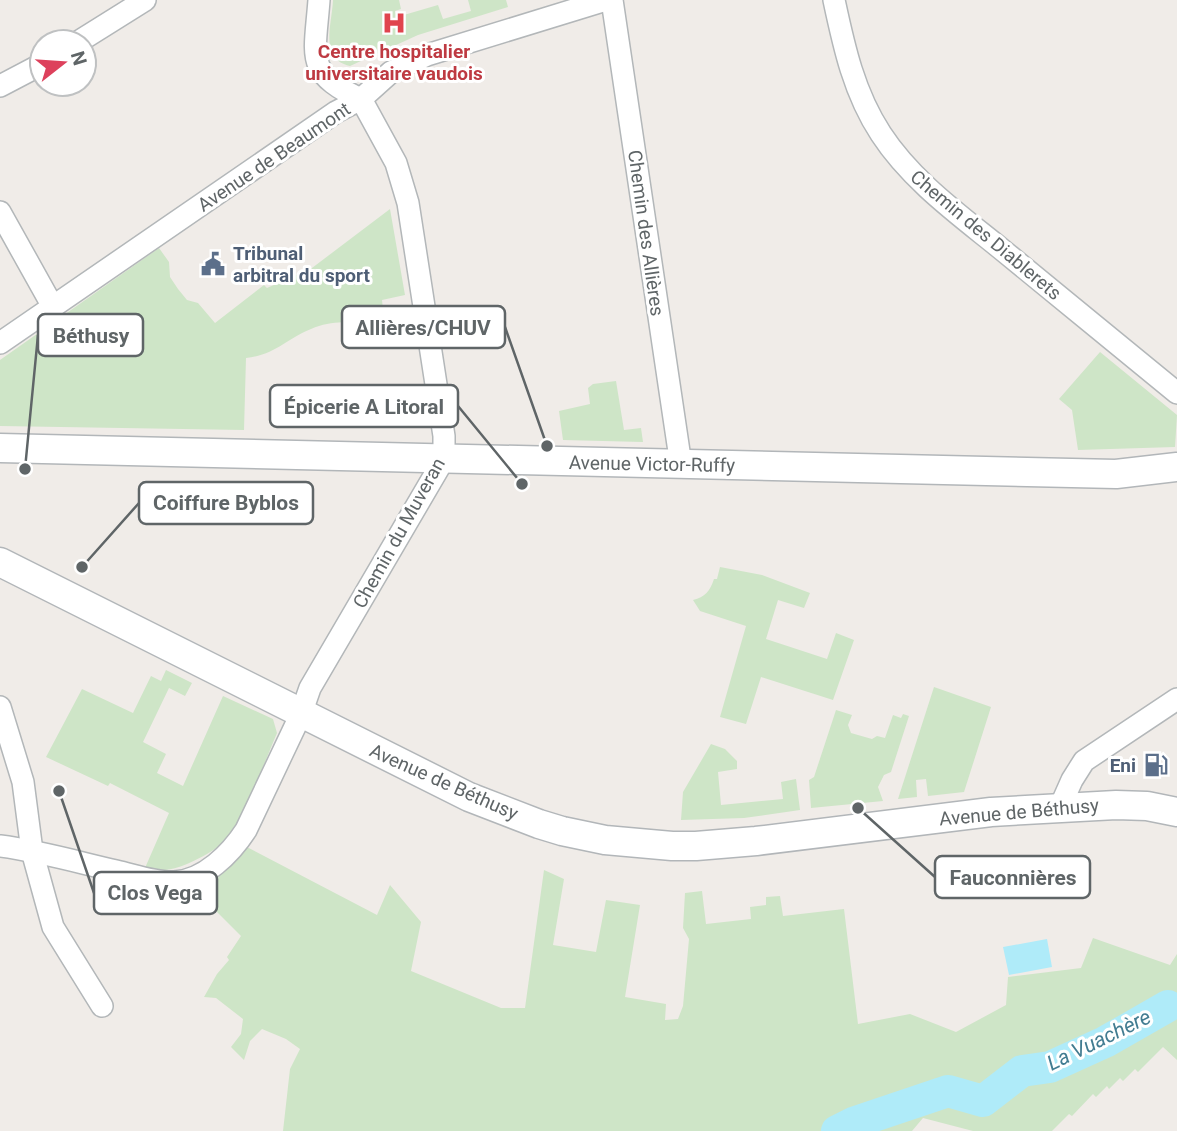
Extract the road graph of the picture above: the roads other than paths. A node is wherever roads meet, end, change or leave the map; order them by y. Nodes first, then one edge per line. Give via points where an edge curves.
1 (145, 0) edge
2 (319, 0) edge
3 (606, 0) edge
4 (612, 0) edge
5 (834, 0) edge
6 (98, 29) edge
7 (28, 71) edge
8 (0, 86) edge
9 (361, 99) junction
10 (2, 223) edge
11 (53, 307) junction
12 (0, 343) edge
13 (1177, 393) edge
14 (0, 448) edge
15 (444, 459) junction
16 (681, 466) junction
17 (1177, 467) edge
18 (0, 562) edge
19 (1177, 699) edge
20 (0, 707) edge
21 (301, 714) junction
22 (1060, 807) junction
23 (1177, 812) edge
24 (0, 846) edge
25 (32, 850) junction
26 (102, 1006) dead end

1 - 6 street
2 - 9 street via 315,56 324,77
3 - 9 street, Avenue de Beaumont via 427,55 391,72
4 - 16 street, Chemin des Allières
5 - 13 street, Chemin des Diablerets via 855,85 881,135 899,158 976,229
7 - 8 street
9 - 11 street, Avenue de Beaumont
9 - 15 street, Chemin du Muveran via 396,163 408,203
10 - 11 street
11 - 12 street, Avenue de Beaumont
14 - 15 street, Avenue Victor-Ruffy
15 - 16 street, Avenue Victor-Ruffy
15 - 21 street, Chemin du Muveran via 310,688
16 - 17 street, Avenue Victor-Ruffy via 1116,474
18 - 21 street, Avenue de Béthusy
19 - 22 street via 1084,761
20 - 25 street via 23,782
21 - 22 street, Avenue de Béthusy via 469,797 539,824 605,840 696,846
21 - 25 street, Chemin du Muveran via 246,830 229,852 202,872 177,882 164,881
22 - 23 street, Avenue de Béthusy via 1129,805
24 - 25 street, Chemin du Muveran
25 - 26 street via 53,927

